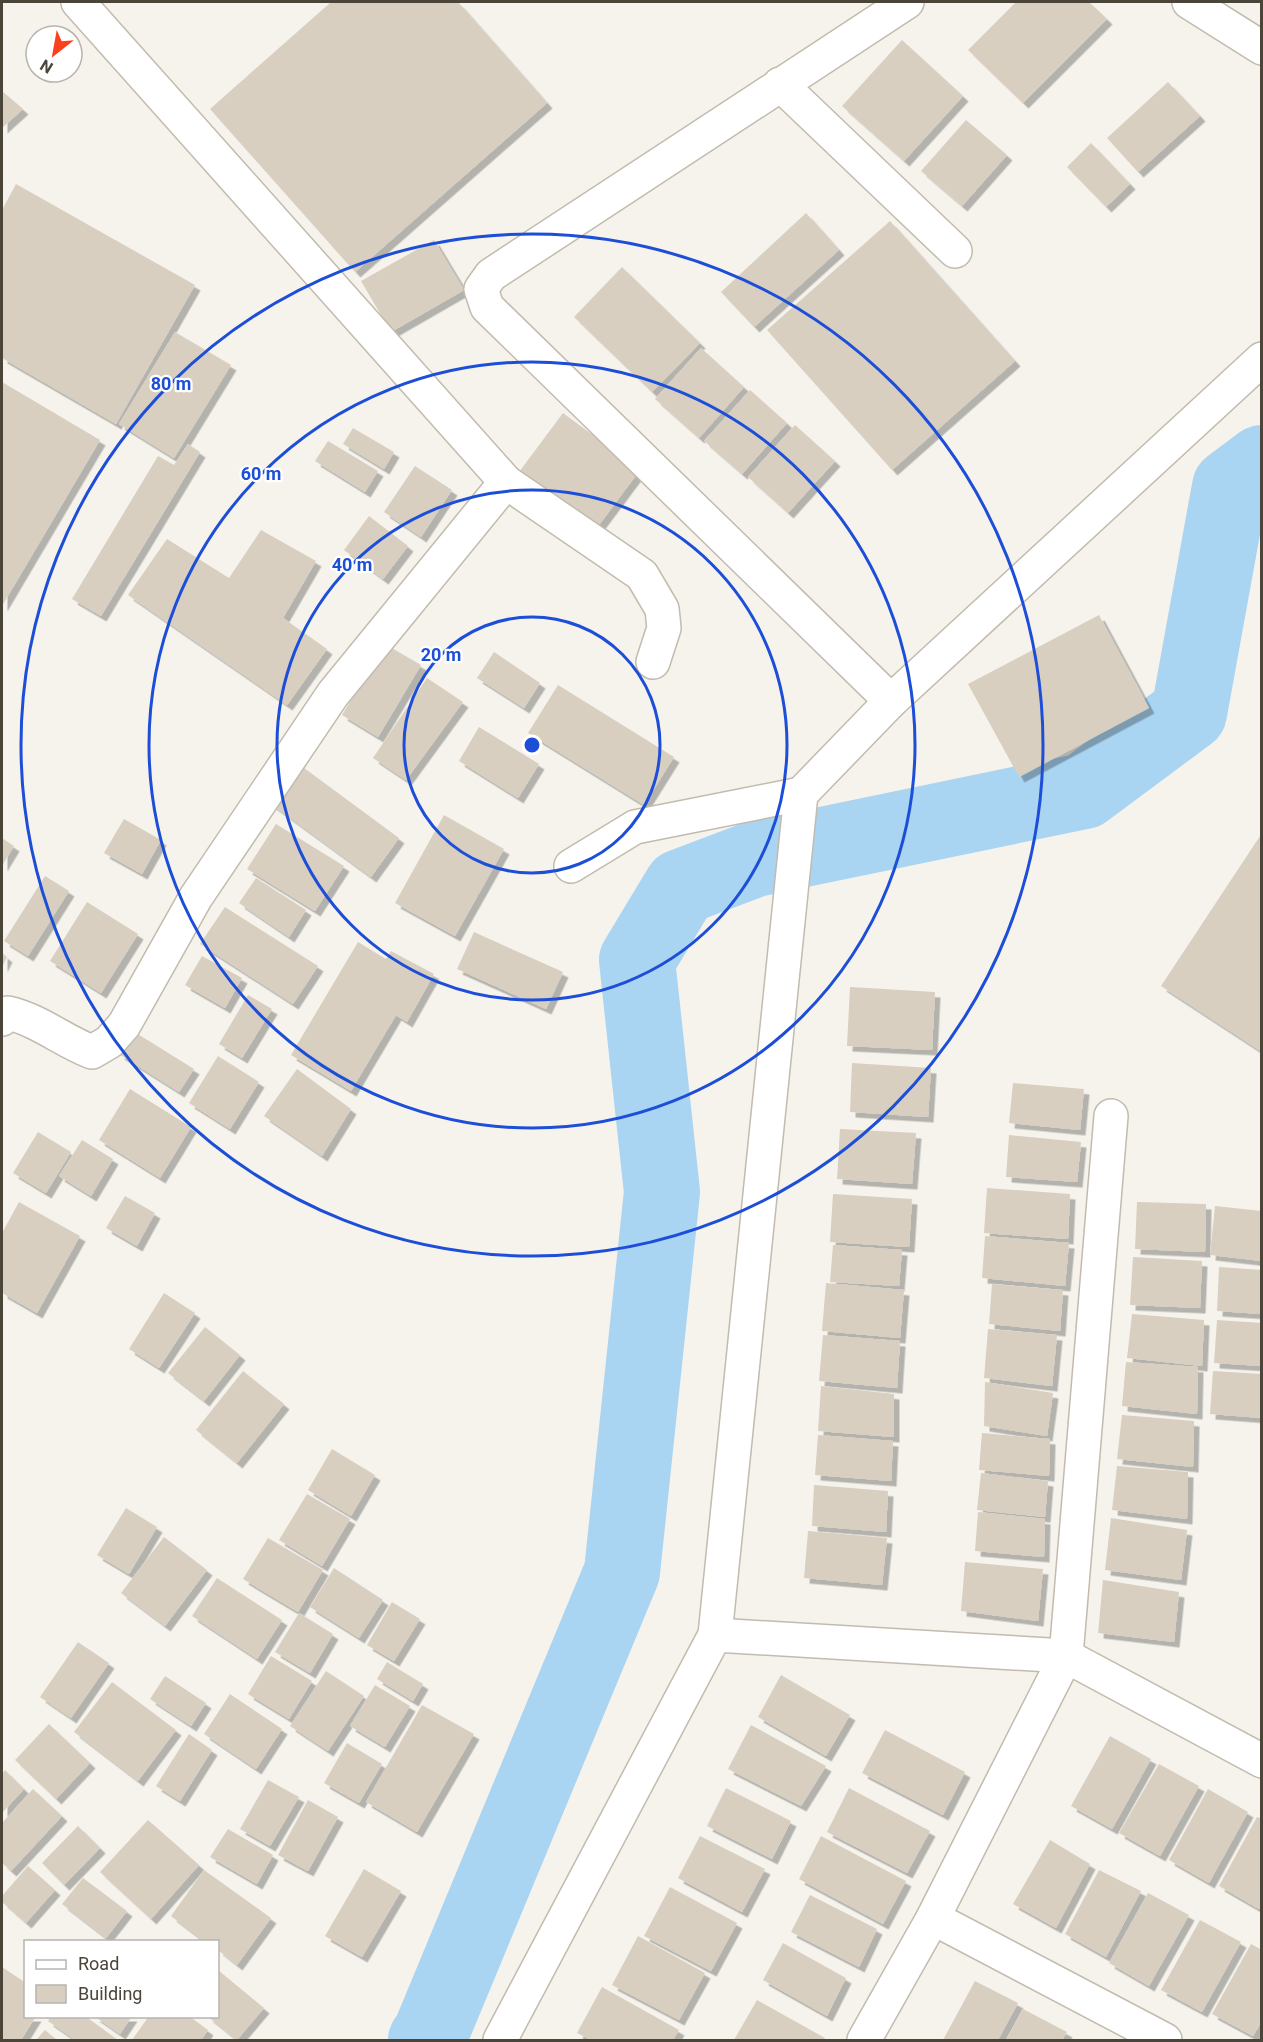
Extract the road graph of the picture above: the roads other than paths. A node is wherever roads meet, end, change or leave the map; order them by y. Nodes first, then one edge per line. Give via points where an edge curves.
1 (78, 2) edge
2 (907, 2) edge
3 (1190, 2) edge
4 (1262, 48) edge
5 (780, 84) junction
6 (955, 251) dead end
7 (1262, 359) edge
8 (506, 482) junction
9 (653, 663) dead end
10 (891, 701) junction
11 (800, 806) junction
12 (571, 866) dead end
13 (2, 1019) edge
14 (1112, 1116) dead end
15 (715, 1635) junction
16 (1066, 1656) junction
17 (1262, 1761) edge
18 (933, 1918) junction
19 (500, 2040) edge
20 (864, 2040) edge
21 (1165, 2040) edge

1 - 8 street
2 - 5 street
3 - 4 street
5 - 6 street
5 - 10 street via 490,275 481,289 487,307
7 - 10 street
8 - 9 street via 642,575 662,609 664,628
8 - 13 street via 333,694 196,897 124,1025 109,1042 92,1052 25,1017 8,1013
10 - 11 street
11 - 12 street via 635,827
11 - 15 street
14 - 16 street
15 - 16 street
15 - 19 street
16 - 17 street
16 - 18 street
18 - 20 street
18 - 21 street

